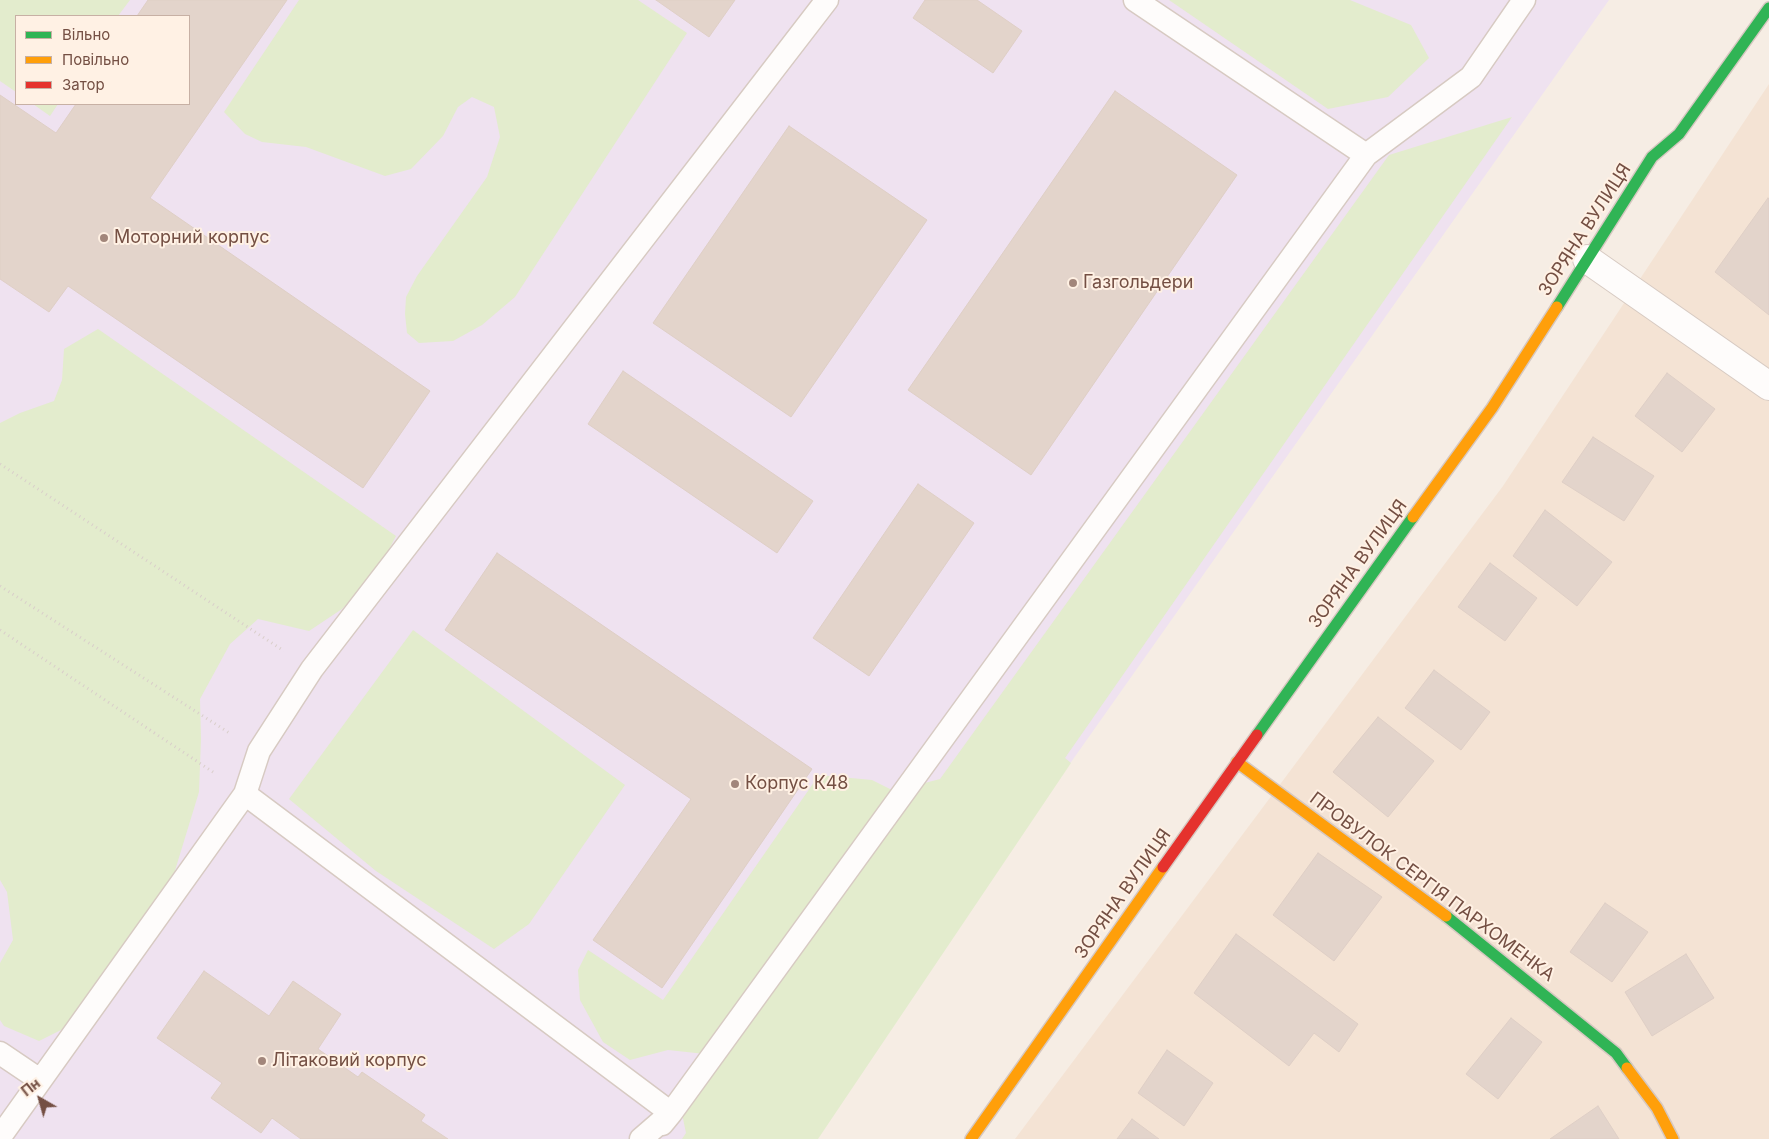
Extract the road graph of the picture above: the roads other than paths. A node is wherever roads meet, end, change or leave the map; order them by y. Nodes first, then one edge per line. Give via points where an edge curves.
1 (827, 0) edge
2 (1135, 0) edge
3 (1524, 0) edge
4 (1769, 8) edge
5 (1366, 155) junction
6 (1587, 258) junction
7 (1769, 386) edge
8 (1237, 762) junction
9 (245, 794) junction
10 (0, 1053) edge
11 (40, 1080) junction
12 (671, 1113) junction
13 (0, 1137) edge
14 (641, 1139) edge
15 (651, 1139) edge
16 (971, 1139) edge
17 (1673, 1139) edge

1 - 9 lane via 312,669 259,751
2 - 5 lane
3 - 5 lane via 1471,77
4 - 6 street, ЗОРЯНА ВУЛИЦЯ via 1680,134 1652,157
5 - 12 lane
6 - 7 street
6 - 8 street, ЗОРЯНА ВУЛИЦЯ via 1492,408
8 - 16 street, ЗОРЯНА ВУЛИЦЯ
8 - 17 street, ПРОВУЛОК СЕРГІЯ ПАРХОМЕНКА via 1458,924 1616,1053 1657,1108
9 - 11 lane
9 - 12 lane
10 - 11 lane
11 - 13 lane
12 - 14 lane
12 - 15 lane

